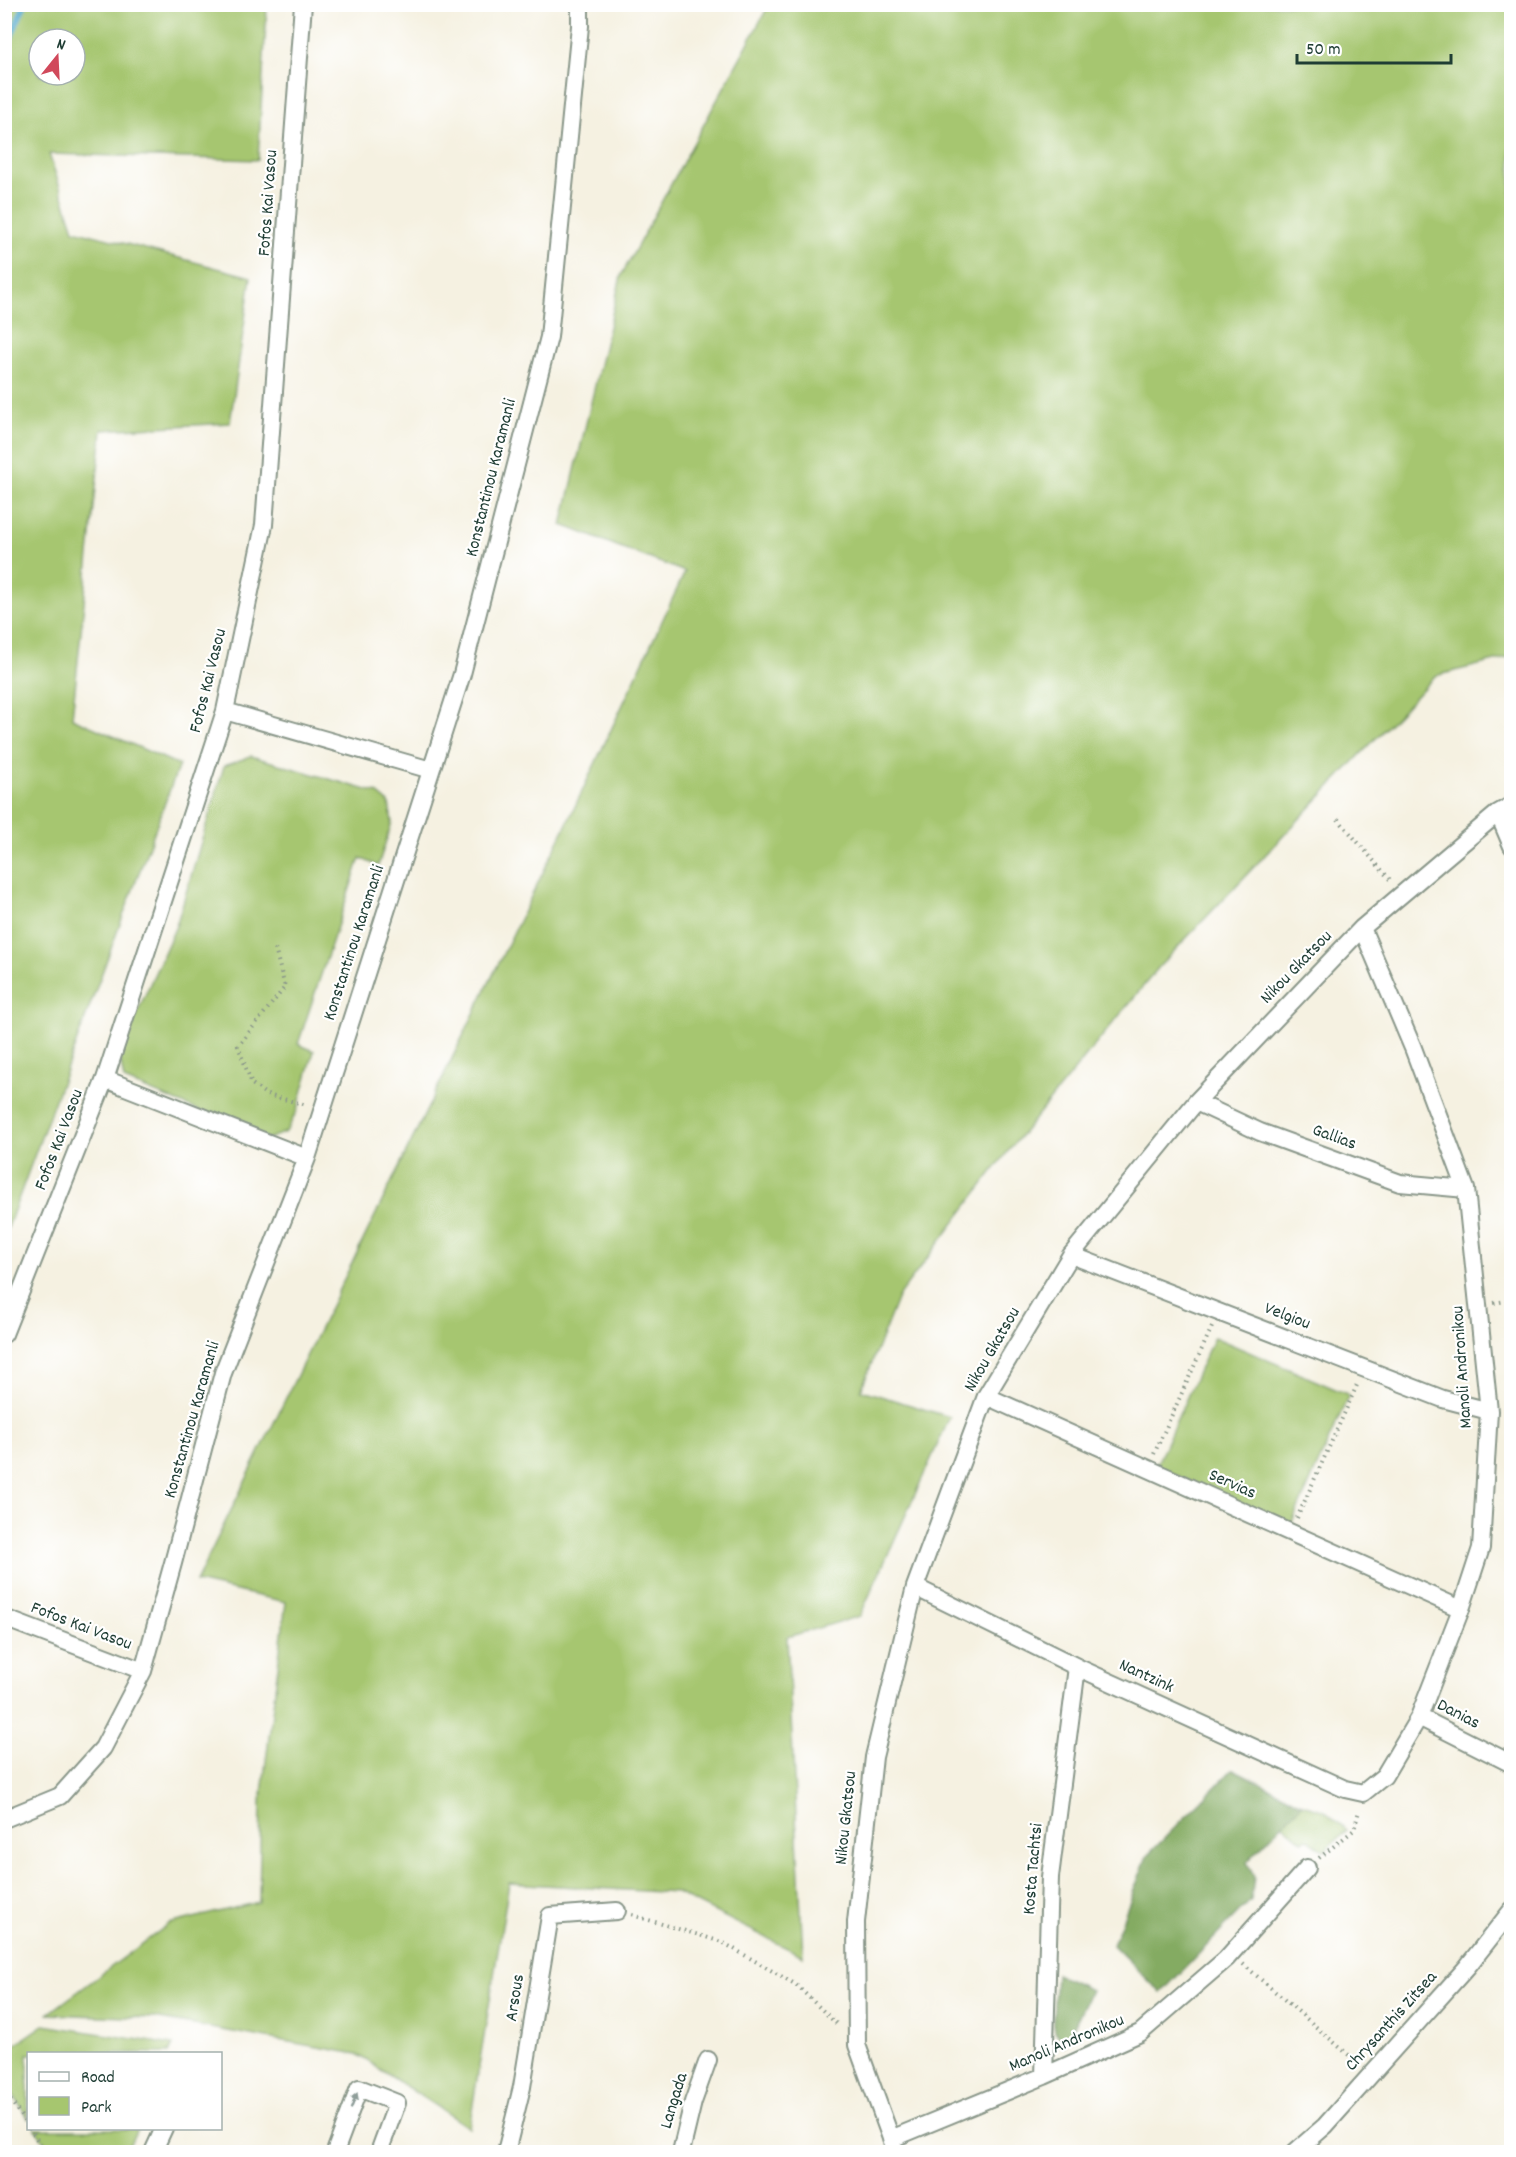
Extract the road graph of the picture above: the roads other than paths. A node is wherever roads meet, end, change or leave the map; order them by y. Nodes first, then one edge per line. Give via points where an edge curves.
1 (303, 4) edge
2 (580, 4) edge
3 (225, 711) junction
4 (431, 770) junction
5 (1505, 809) edge
6 (1512, 846) edge
7 (1362, 928) junction
8 (105, 1078) junction
9 (1196, 1102) junction
10 (307, 1158) junction
11 (1466, 1189) junction
12 (1071, 1255) junction
13 (4, 1334) edge
14 (986, 1396) junction
15 (1490, 1411) junction
16 (915, 1587) junction
17 (1461, 1608) junction
18 (4, 1618) edge
19 (1077, 1667) junction
20 (143, 1671) junction
21 (1419, 1717) junction
22 (1512, 1764) edge
23 (1364, 1793) joint
24 (4, 1819) edge
25 (1307, 1868) road end
26 (1512, 1910) edge
27 (617, 1911) road end
28 (708, 2060) dead end
29 (1044, 2076) junction
30 (163, 2130) edge
31 (893, 2146) edge
32 (153, 2152) edge
33 (335, 2152) edge
34 (379, 2152) edge
35 (506, 2152) edge
36 (681, 2152) edge
37 (1295, 2152) edge

1 - 3 street, Fofos Kai Vasou via 264,525
2 - 4 street, Konstantinou Karamanli via 549,337 462,674
3 - 4 street
3 - 8 street, Fofos Kai Vasou
4 - 10 street, Konstantinou Karamanli
5 - 6 street
5 - 7 street, Nikou Gkatsou
7 - 9 street, Nikou Gkatsou
7 - 11 street, Manoli Andronikou
8 - 10 street
8 - 13 street, Fofos Kai Vasou
9 - 11 street, Gallias via 1260,1132 1400,1183
9 - 12 street, Nikou Gkatsou
10 - 20 street, Konstantinou Karamanli via 223,1373
11 - 15 street, Manoli Andronikou
12 - 14 street, Nikou Gkatsou
12 - 15 street, Velgiou via 1443,1398
14 - 16 street, Nikou Gkatsou
14 - 17 street, Servias
15 - 17 street, Manoli Andronikou via 1481,1548
16 - 19 street, Nantzink
16 - 31 street, Nikou Gkatsou via 874,1757 856,1922 857,2045
17 - 21 street, Manoli Andronikou
18 - 20 street, Fofos Kai Vasou
19 - 23 street, Nantzink via 1345,1790
19 - 29 street, Kosta Tachtsi via 1050,1877
20 - 24 street, Konstantinou Karamanli via 104,1748 60,1796
21 - 22 street, Danias
21 - 23 street, Manoli Andronikou via 1384,1776
25 - 29 street, Manoli Andronikou via 1232,1953 1140,2033
26 - 37 street, Chrysanthis Zitsea via 1371,2075 1325,2126
27 - 35 street, Arsous via 550,1916 522,2087
28 - 36 street, Langada
29 - 31 street, Manoli Andronikou
30 - 32 street
33 -> 34 street via 359,2088 397,2103

